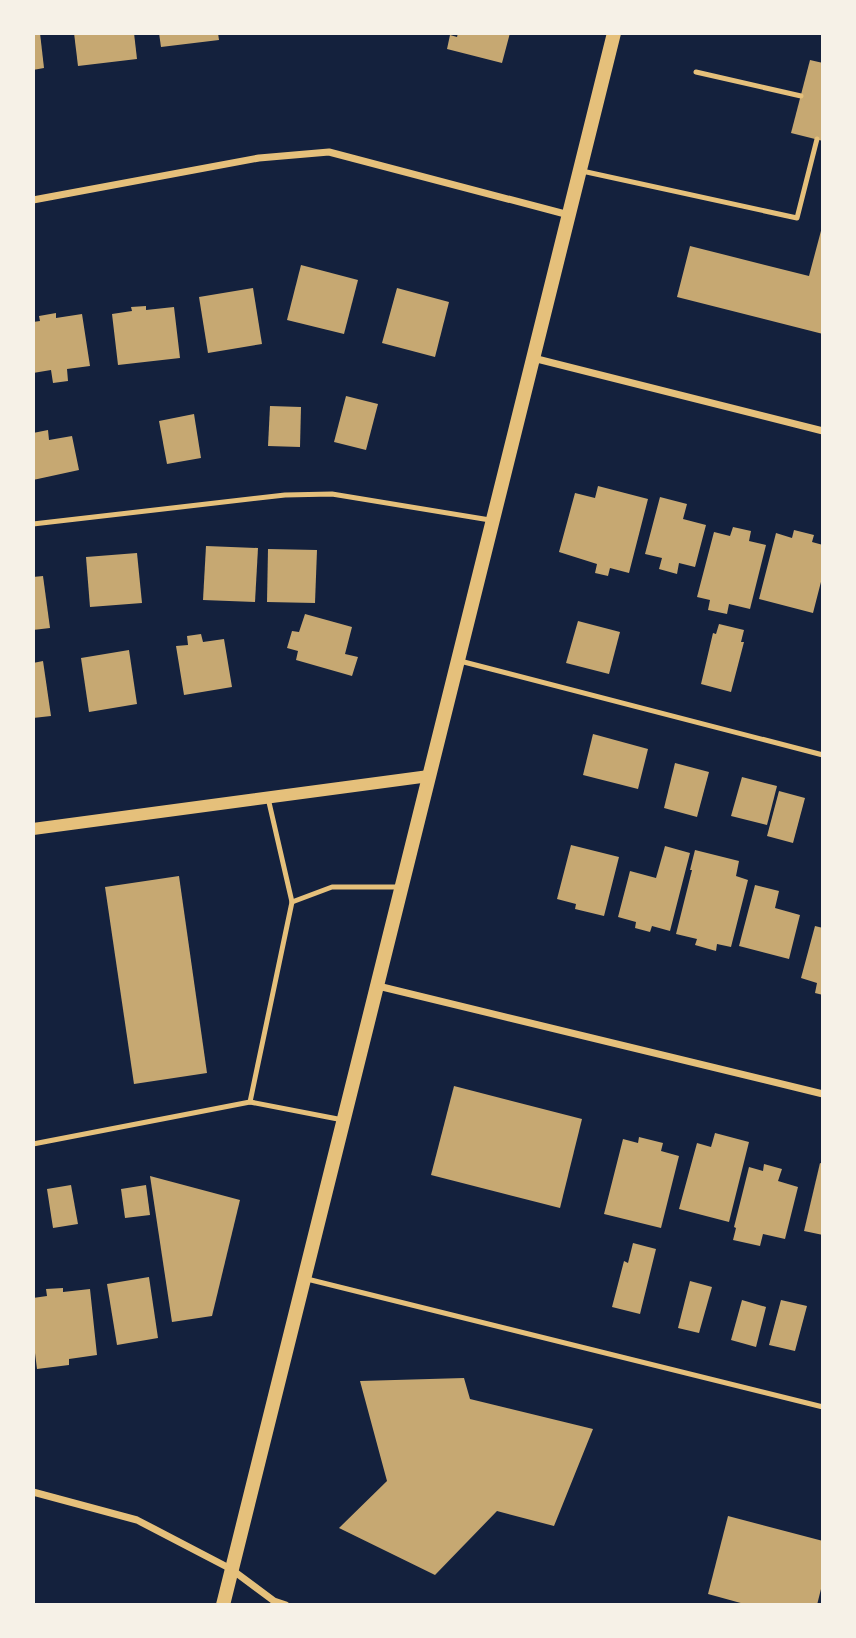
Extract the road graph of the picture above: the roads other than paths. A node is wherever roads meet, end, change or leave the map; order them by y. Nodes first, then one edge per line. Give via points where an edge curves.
1 (614, 33) edge
2 (696, 72) dead end
3 (801, 96) dead end
4 (817, 139) dead end
5 (580, 171) junction
6 (33, 200) edge
7 (569, 215) junction
8 (533, 358) junction
9 (823, 431) edge
10 (493, 520) junction
11 (33, 524) edge
12 (458, 661) junction
13 (823, 755) edge
14 (429, 776) junction
15 (268, 798) junction
16 (33, 829) edge
17 (402, 887) junction
18 (292, 902) junction
19 (377, 985) junction
20 (823, 1094) edge
21 (250, 1102) junction
22 (343, 1120) junction
23 (33, 1144) edge
24 (304, 1278) junction
25 (823, 1407) edge
26 (33, 1492) edge
27 (231, 1569) junction
28 (223, 1605) edge
29 (286, 1605) edge

1 - 5 main road
2 - 3 lane
4 - 5 lane via 797,218
5 - 7 main road
6 - 7 street via 259,158 329,152
7 - 8 main road
8 - 9 street
8 - 10 main road
10 - 11 lane via 332,494 285,495
10 - 12 main road
12 - 13 lane
12 - 14 main road
14 - 15 street
14 - 17 main road
15 - 16 street
15 - 18 lane
17 - 18 lane via 332,887
17 - 19 main road
18 - 21 lane
19 - 20 street
19 - 22 main road
21 - 22 lane
21 - 23 lane
22 - 24 main road
24 - 25 lane
24 - 27 main road
26 - 27 street via 137,1520
27 - 28 main road
27 - 29 street

